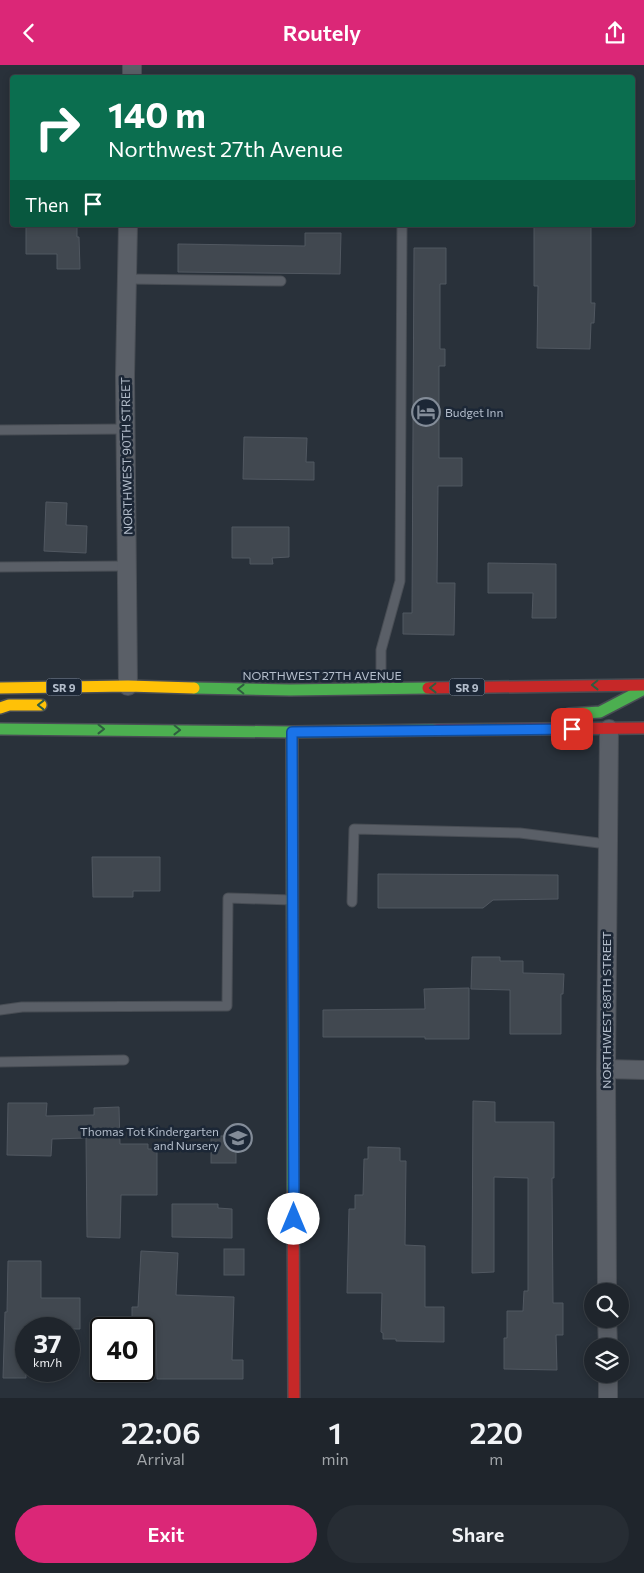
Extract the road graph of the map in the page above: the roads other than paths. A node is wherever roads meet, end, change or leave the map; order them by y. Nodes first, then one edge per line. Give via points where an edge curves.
1 (128, 227) edge
2 (402, 227) edge
3 (127, 279) junction
4 (281, 281) dead end
5 (126, 429) junction
6 (0, 430) edge
7 (127, 566) junction
8 (0, 567) edge
9 (644, 685) edge
10 (128, 686) junction
11 (0, 687) edge
12 (207, 688) junction
13 (381, 689) junction
14 (644, 689) edge
15 (195, 699) dead end
16 (49, 705) dead end
17 (0, 709) edge
18 (559, 715) dead end
19 (464, 719) dead end
20 (644, 728) edge
21 (0, 729) edge
22 (422, 729) junction
23 (609, 729) junction
24 (292, 732) junction
25 (607, 843) junction
26 (292, 900) junction
27 (352, 902) dead end
28 (0, 1010) edge
29 (124, 1061) dead end
30 (0, 1062) edge
31 (606, 1069) junction
32 (644, 1070) edge
33 (607, 1283) edge
34 (608, 1383) edge
35 (294, 1398) edge
36 (608, 1398) edge

1 - 3 street, NORTHWEST 90TH STREET
2 - 13 lane via 400,581 381,650
3 - 4 lane
3 - 5 street, NORTHWEST 90TH STREET
5 - 6 lane
5 - 7 street, NORTHWEST 90TH STREET
7 - 8 lane
7 - 10 street, NORTHWEST 90TH STREET
9 -> 13 main road, NORTHWEST 27TH AVENUE / SR 9
10 - 11 main road, NORTHWEST 27TH AVENUE / SR 9
10 - 12 main road, NORTHWEST 27TH AVENUE / SR 9
13 -> 12 main road, NORTHWEST 27TH AVENUE / SR 9
12 - 15 main road
14 - 18 main road via 600,712
16 -> 17 main road via 9,705
19 - 22 main road
20 - 23 main road
21 -> 24 main road
22 - 23 main road
22 - 24 main road
23 - 25 street, NORTHWEST 88TH STREET
24 - 26 main road
25 - 27 lane via 520,833 354,829
25 - 31 street, NORTHWEST 88TH STREET
26 - 28 lane via 228,898 228,1006 22,1007
26 - 35 main road
29 - 30 lane
31 - 32 street
31 - 33 street, NORTHWEST 88TH STREET
34 - 36 street

